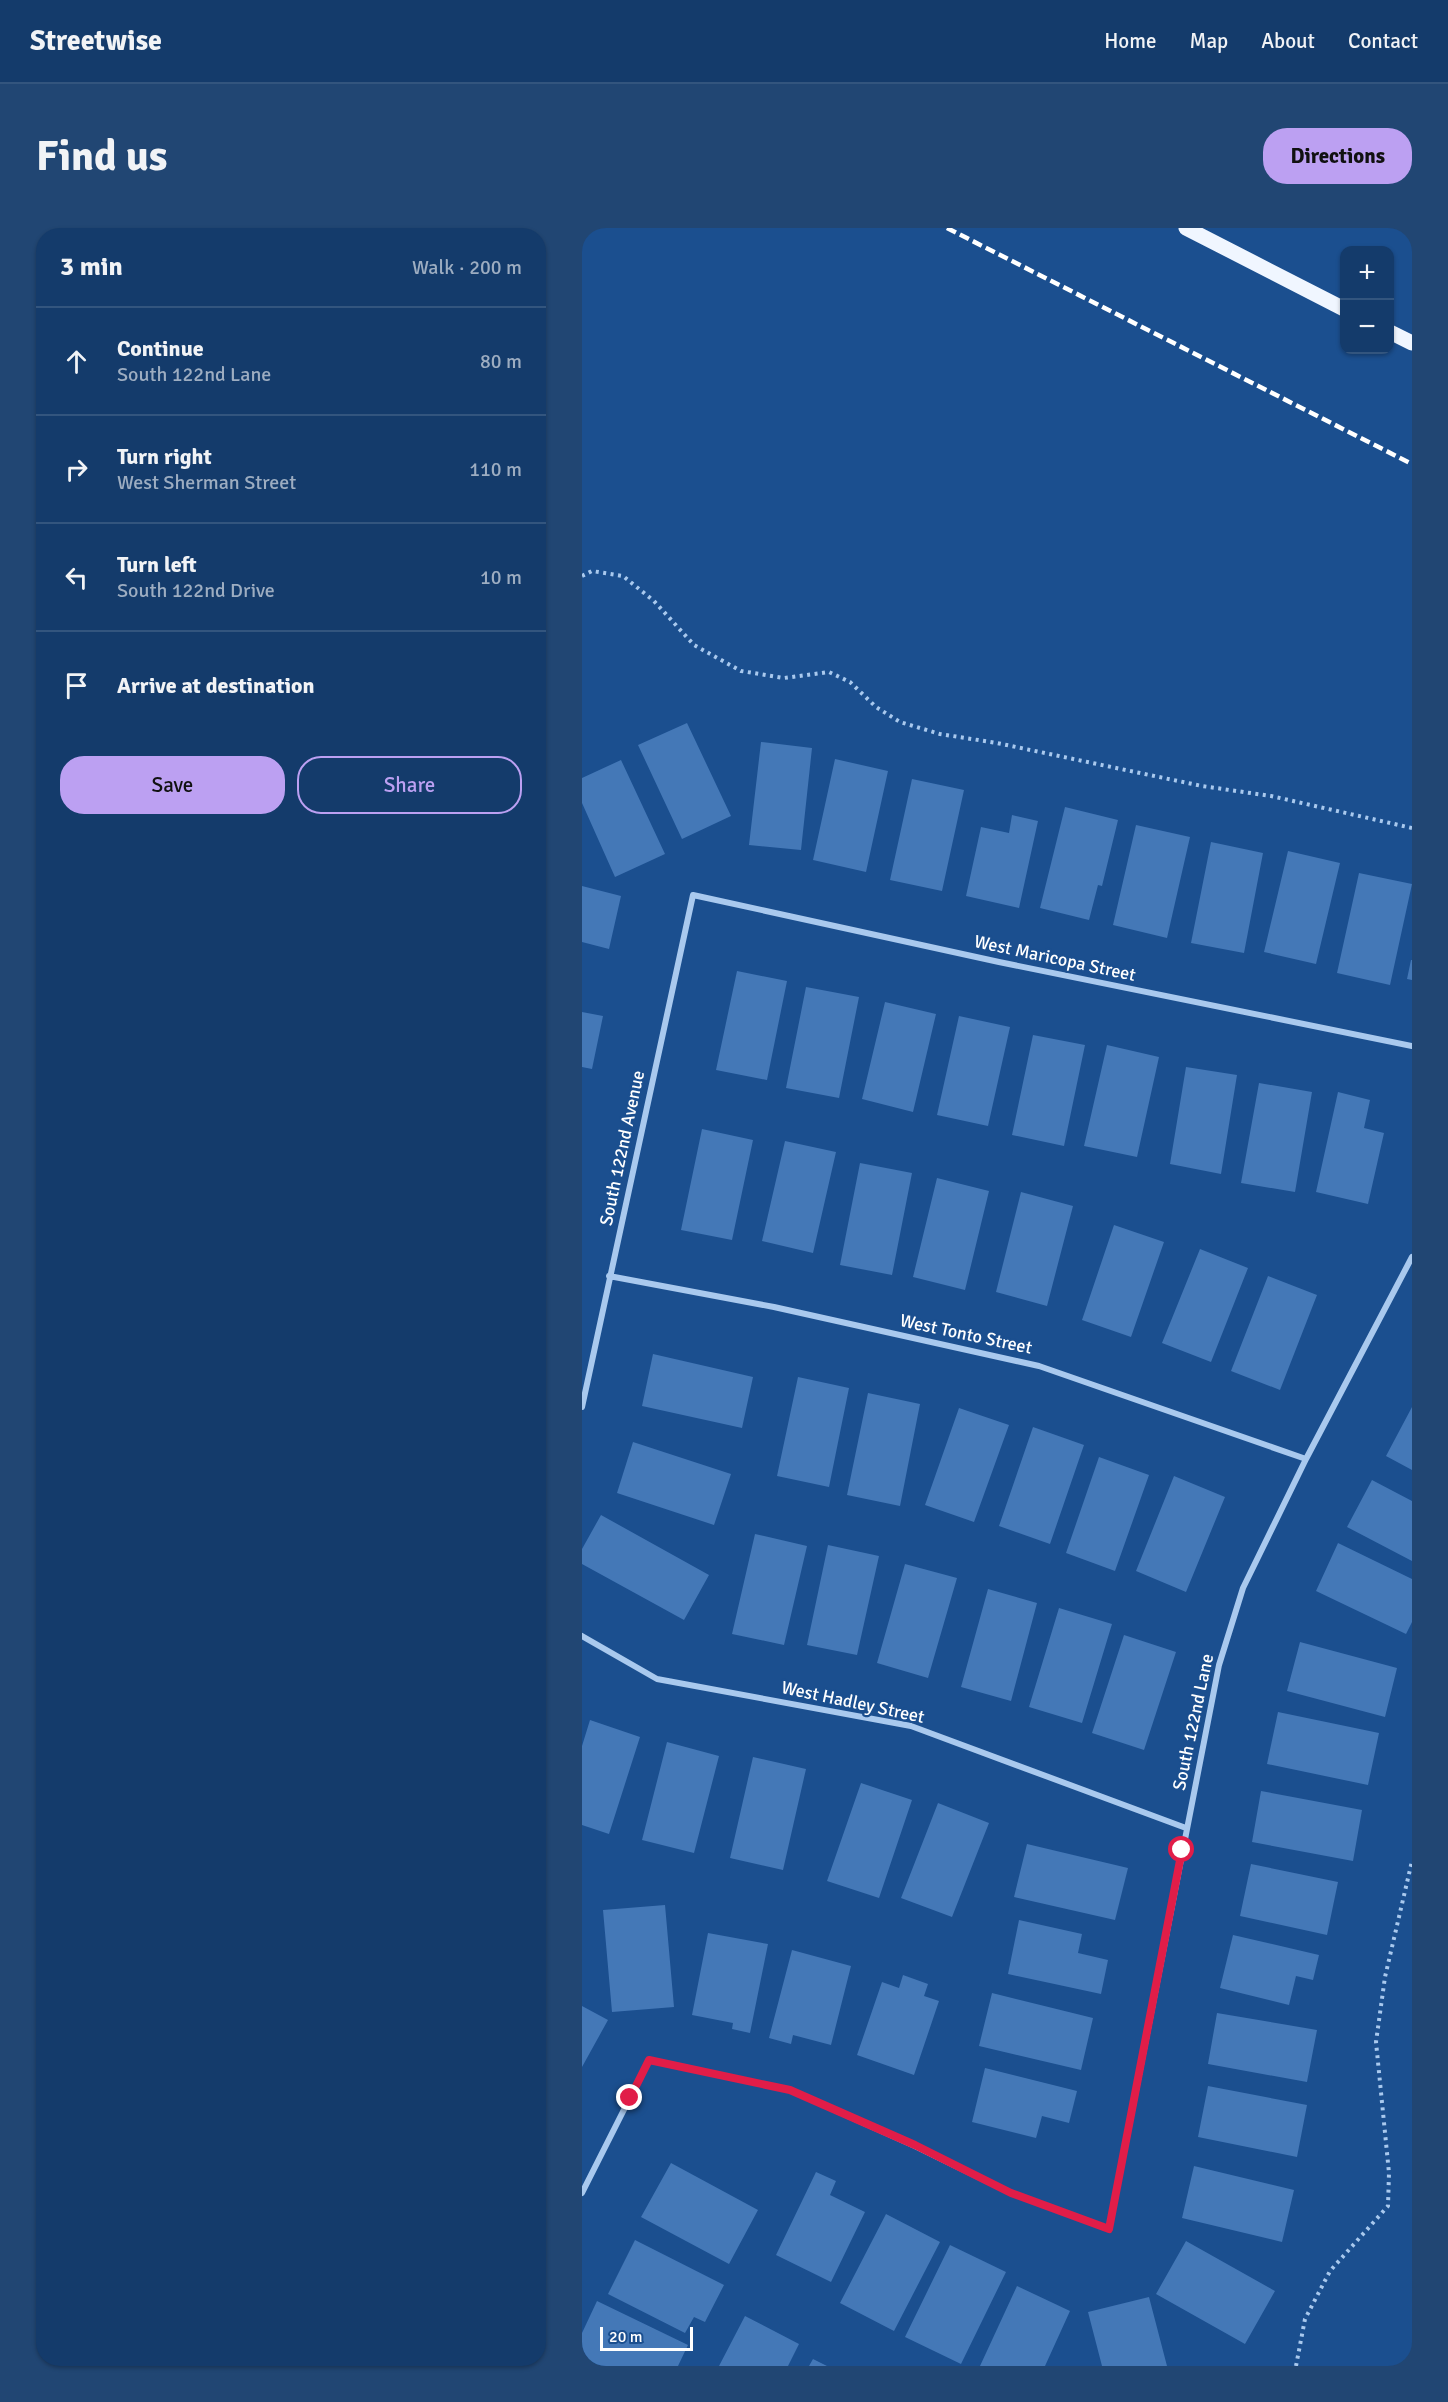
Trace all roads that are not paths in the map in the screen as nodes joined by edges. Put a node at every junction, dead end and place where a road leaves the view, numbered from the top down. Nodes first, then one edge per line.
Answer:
1 (1186, 228) edge
2 (1340, 307) edge
3 (1394, 334) edge
4 (1412, 343) edge
5 (693, 895) joint
6 (1412, 1047) edge
7 (1412, 1257) edge
8 (609, 1276) junction
9 (582, 1407) edge
10 (1306, 1459) junction
11 (582, 1636) edge
12 (1186, 1828) junction
13 (582, 2193) edge

1 - 2 main road
3 - 4 main road
5 - 6 street, West Maricopa Street
5 - 8 street, South 122nd Avenue
7 - 10 street, South 122nd Lane
8 - 9 street, South 122nd Avenue
8 - 10 street, West Tonto Street
10 - 12 street, South 122nd Lane
11 - 12 street, West Hadley Street
12 - 13 street, South 122nd Lane

